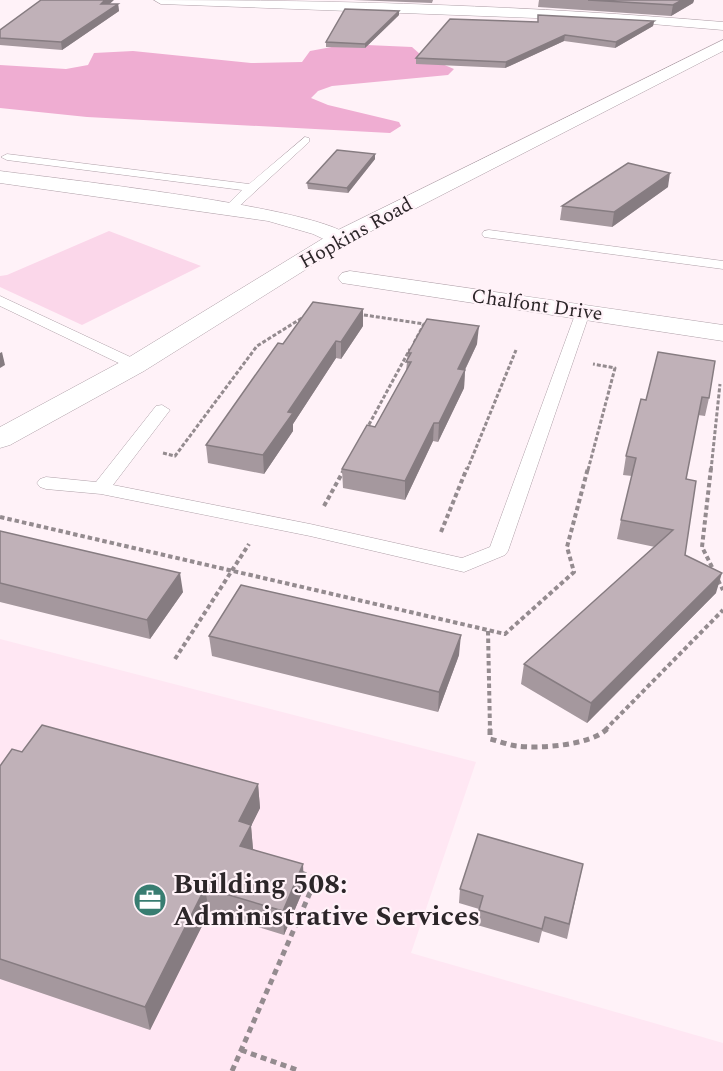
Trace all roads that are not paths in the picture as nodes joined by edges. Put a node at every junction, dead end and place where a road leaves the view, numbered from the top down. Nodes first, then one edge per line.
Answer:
1 (161, 0) edge
2 (723, 26) edge
3 (723, 45) edge
4 (305, 140) dead end
5 (39, 162) junction
6 (7, 171) edge
7 (253, 188) junction
8 (230, 208) junction
9 (489, 234) dead end
10 (340, 238) junction
11 (723, 265) edge
12 (350, 278) dead end
13 (0, 300) edge
14 (583, 312) junction
15 (723, 333) edge
16 (135, 365) junction
17 (162, 410) dead end
18 (0, 439) edge
19 (46, 483) dead end
20 (101, 488) junction

1 - 2 street
3 - 10 street, Hopkins Road
4 - 7 lane
5 - 6 lane
5 - 6 lane
5 - 7 lane
6 - 8 street
7 - 8 lane
8 - 10 street
9 - 11 lane
10 - 16 street, Hopkins Road
12 - 14 street, Chalfont Drive
13 - 16 lane
14 - 15 street, Chalfont Drive
14 - 20 lane
16 - 18 street, Hopkins Road
17 - 20 lane
19 - 20 lane

